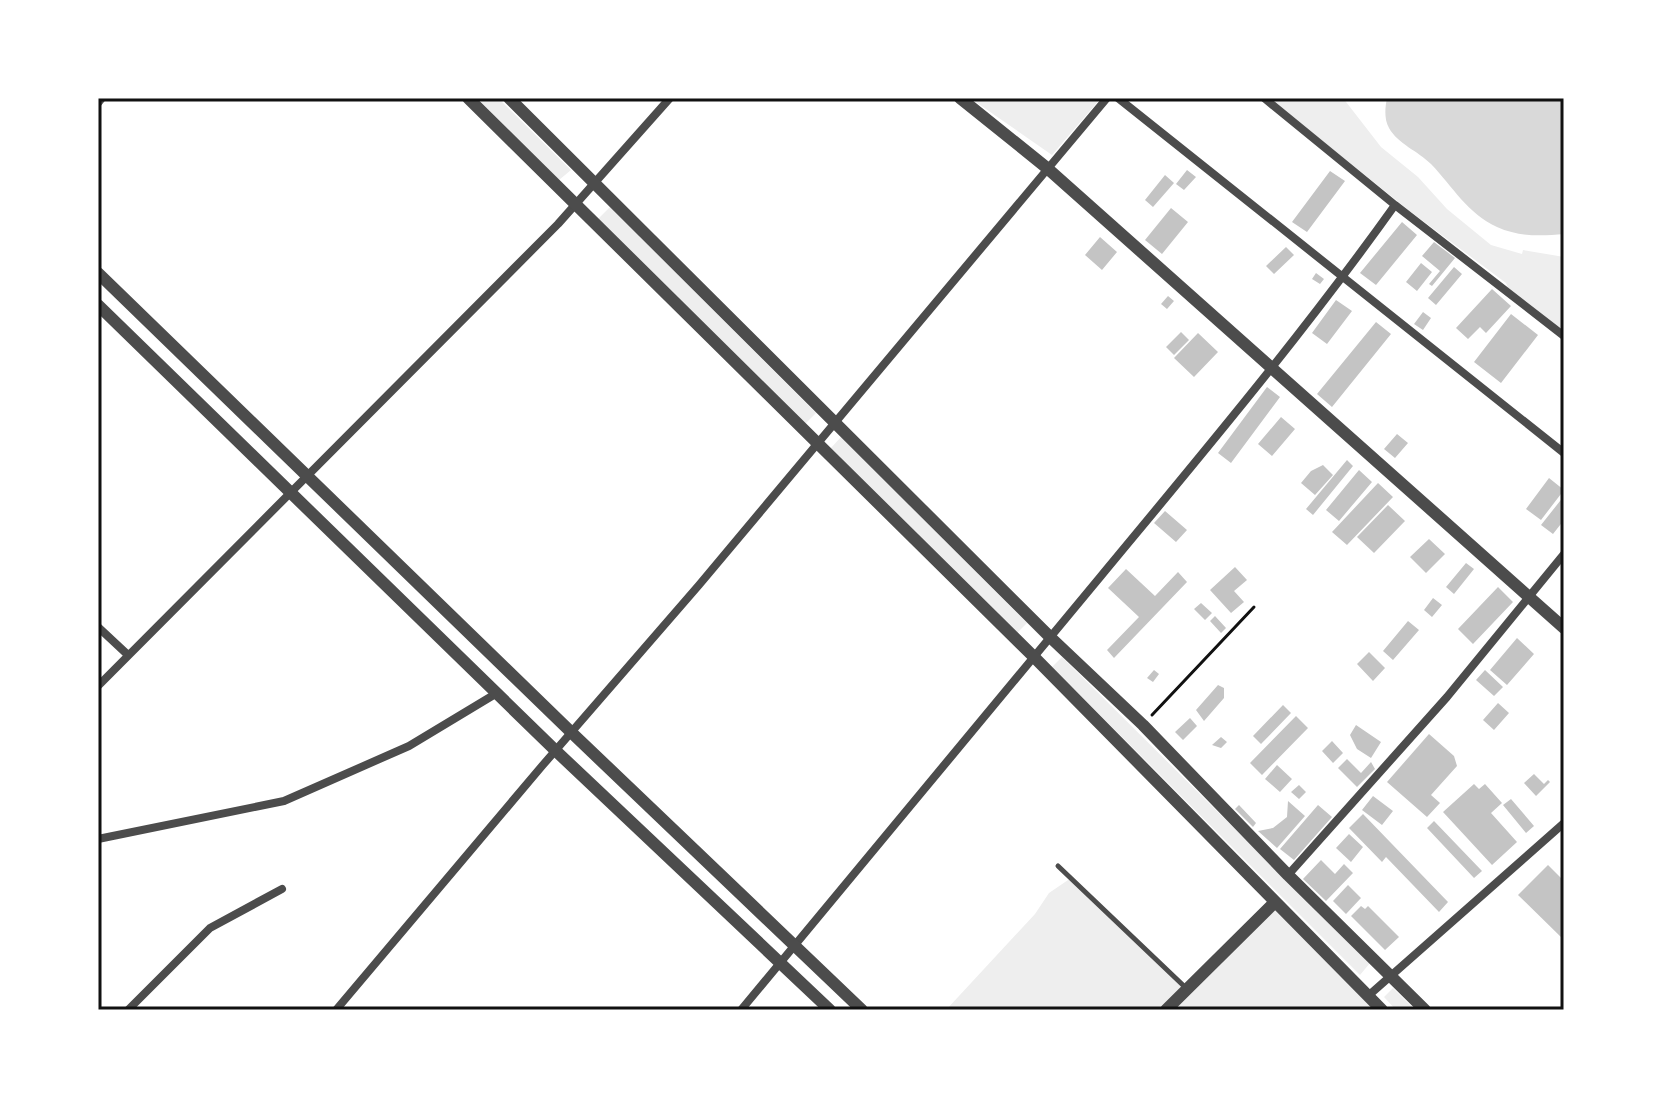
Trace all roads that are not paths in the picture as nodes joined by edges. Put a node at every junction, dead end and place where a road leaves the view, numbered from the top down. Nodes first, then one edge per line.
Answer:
1 (102, 98) edge
2 (468, 98) edge
3 (509, 98) edge
4 (670, 98) edge
5 (960, 98) edge
6 (1107, 98) edge
7 (1118, 98) edge
8 (1264, 98) edge
9 (98, 103) edge
10 (1047, 168) junction
11 (596, 182) junction
12 (575, 204) junction
13 (1395, 205) junction
14 (98, 273) edge
15 (1344, 277) junction
16 (98, 305) edge
17 (1564, 336) edge
18 (1272, 368) junction
19 (835, 422) junction
20 (817, 444) junction
21 (1564, 453) edge
22 (306, 475) junction
23 (290, 493) junction
24 (1564, 554) edge
25 (1530, 598) junction
26 (98, 627) edge
27 (1564, 628) edge
28 (1050, 637) junction
29 (128, 655) junction
30 (1035, 658) junction
31 (98, 686) edge
32 (497, 693) junction
33 (572, 733) junction
34 (556, 751) junction
35 (1564, 823) edge
36 (98, 839) edge
37 (1058, 866) dead end
38 (1288, 875) junction
39 (282, 889) dead end
40 (1275, 902) junction
41 (796, 945) junction
42 (781, 962) junction
43 (1390, 975) junction
44 (1187, 989) junction
45 (1368, 996) junction
46 (128, 1010) edge
47 (336, 1010) edge
48 (741, 1010) edge
49 (830, 1010) edge
50 (862, 1010) edge
51 (1166, 1010) edge
52 (1382, 1010) edge
53 (1425, 1010) edge

1 - 9 street
2 - 12 street
3 - 11 street
4 - 11 street
5 - 10 street
6 - 10 street
7 - 15 street
8 - 13 street
10 - 18 street
10 - 19 street
11 - 12 street
11 - 19 street
12 - 20 street
12 - 22 street
13 - 15 street
13 - 17 street
14 - 22 street
15 - 18 street
15 - 21 street
16 - 23 street
18 - 25 street
18 - 28 street
19 - 20 street
19 - 28 street
20 - 30 street
20 - 33 street
22 - 23 street
22 - 33 street
23 - 29 street
23 - 32 street
24 - 25 street
25 - 27 street
25 - 38 street
26 - 29 street
28 - 30 street
28 - 38 street
29 - 31 street
30 - 40 street
30 - 41 street
32 - 34 street
32 - 36 street
33 - 34 street
33 - 41 street
34 - 42 street
34 - 47 street
35 - 43 street
37 - 44 lane
38 - 43 street
39 - 46 street
40 - 44 street
40 - 45 street
41 - 42 street
41 - 50 street
42 - 48 street
42 - 49 street
43 - 45 street
43 - 53 street
44 - 51 street
45 - 52 street

